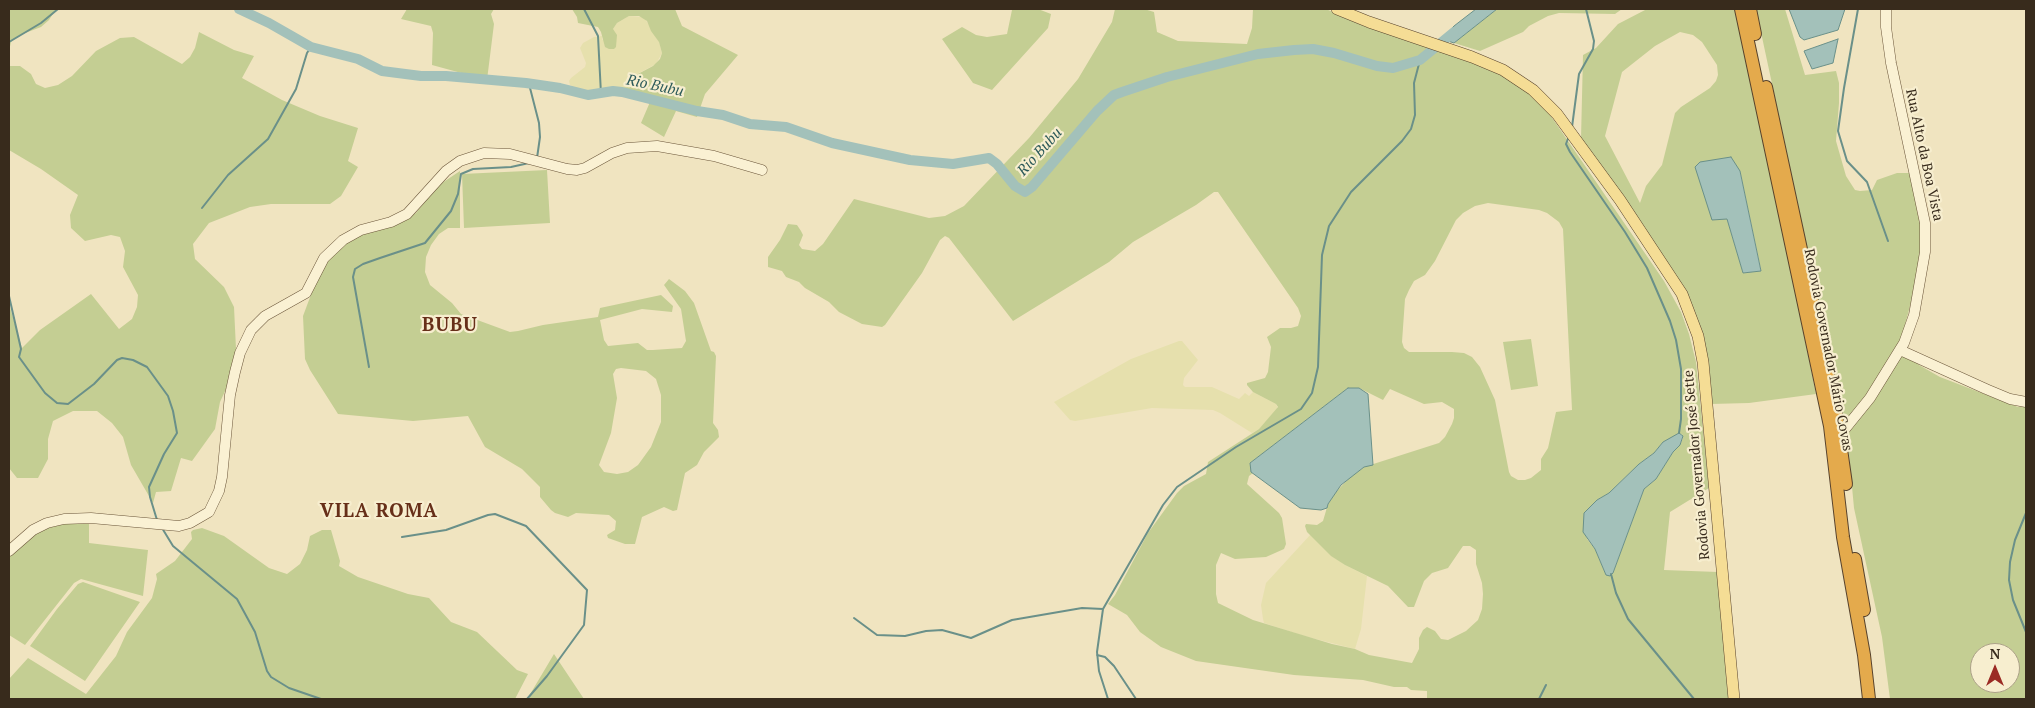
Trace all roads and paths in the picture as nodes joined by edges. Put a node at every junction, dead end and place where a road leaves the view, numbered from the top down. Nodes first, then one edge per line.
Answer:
1 (1337, 9) edge
2 (1741, 9) edge
3 (1750, 9) edge
4 (1886, 9) edge
5 (762, 170) dead end
6 (1900, 350) junction
7 (2026, 402) edge
8 (1840, 436) junction
9 (9, 551) edge
10 (1734, 699) edge
11 (1869, 699) edge
12 (1878, 699) edge

1 - 10 main road, Rodovia Governador José Sette
2 - 11 highway, Rodovia Governador Mário Covas
3 - 8 highway, Rodovia Governador Mário Covas
4 - 6 street, Rua Alto da Boa Vista
5 - 9 street
6 - 7 street
6 - 8 street, Rua Alto da Boa Vista
8 - 12 highway, Rodovia Governador Mário Covas

